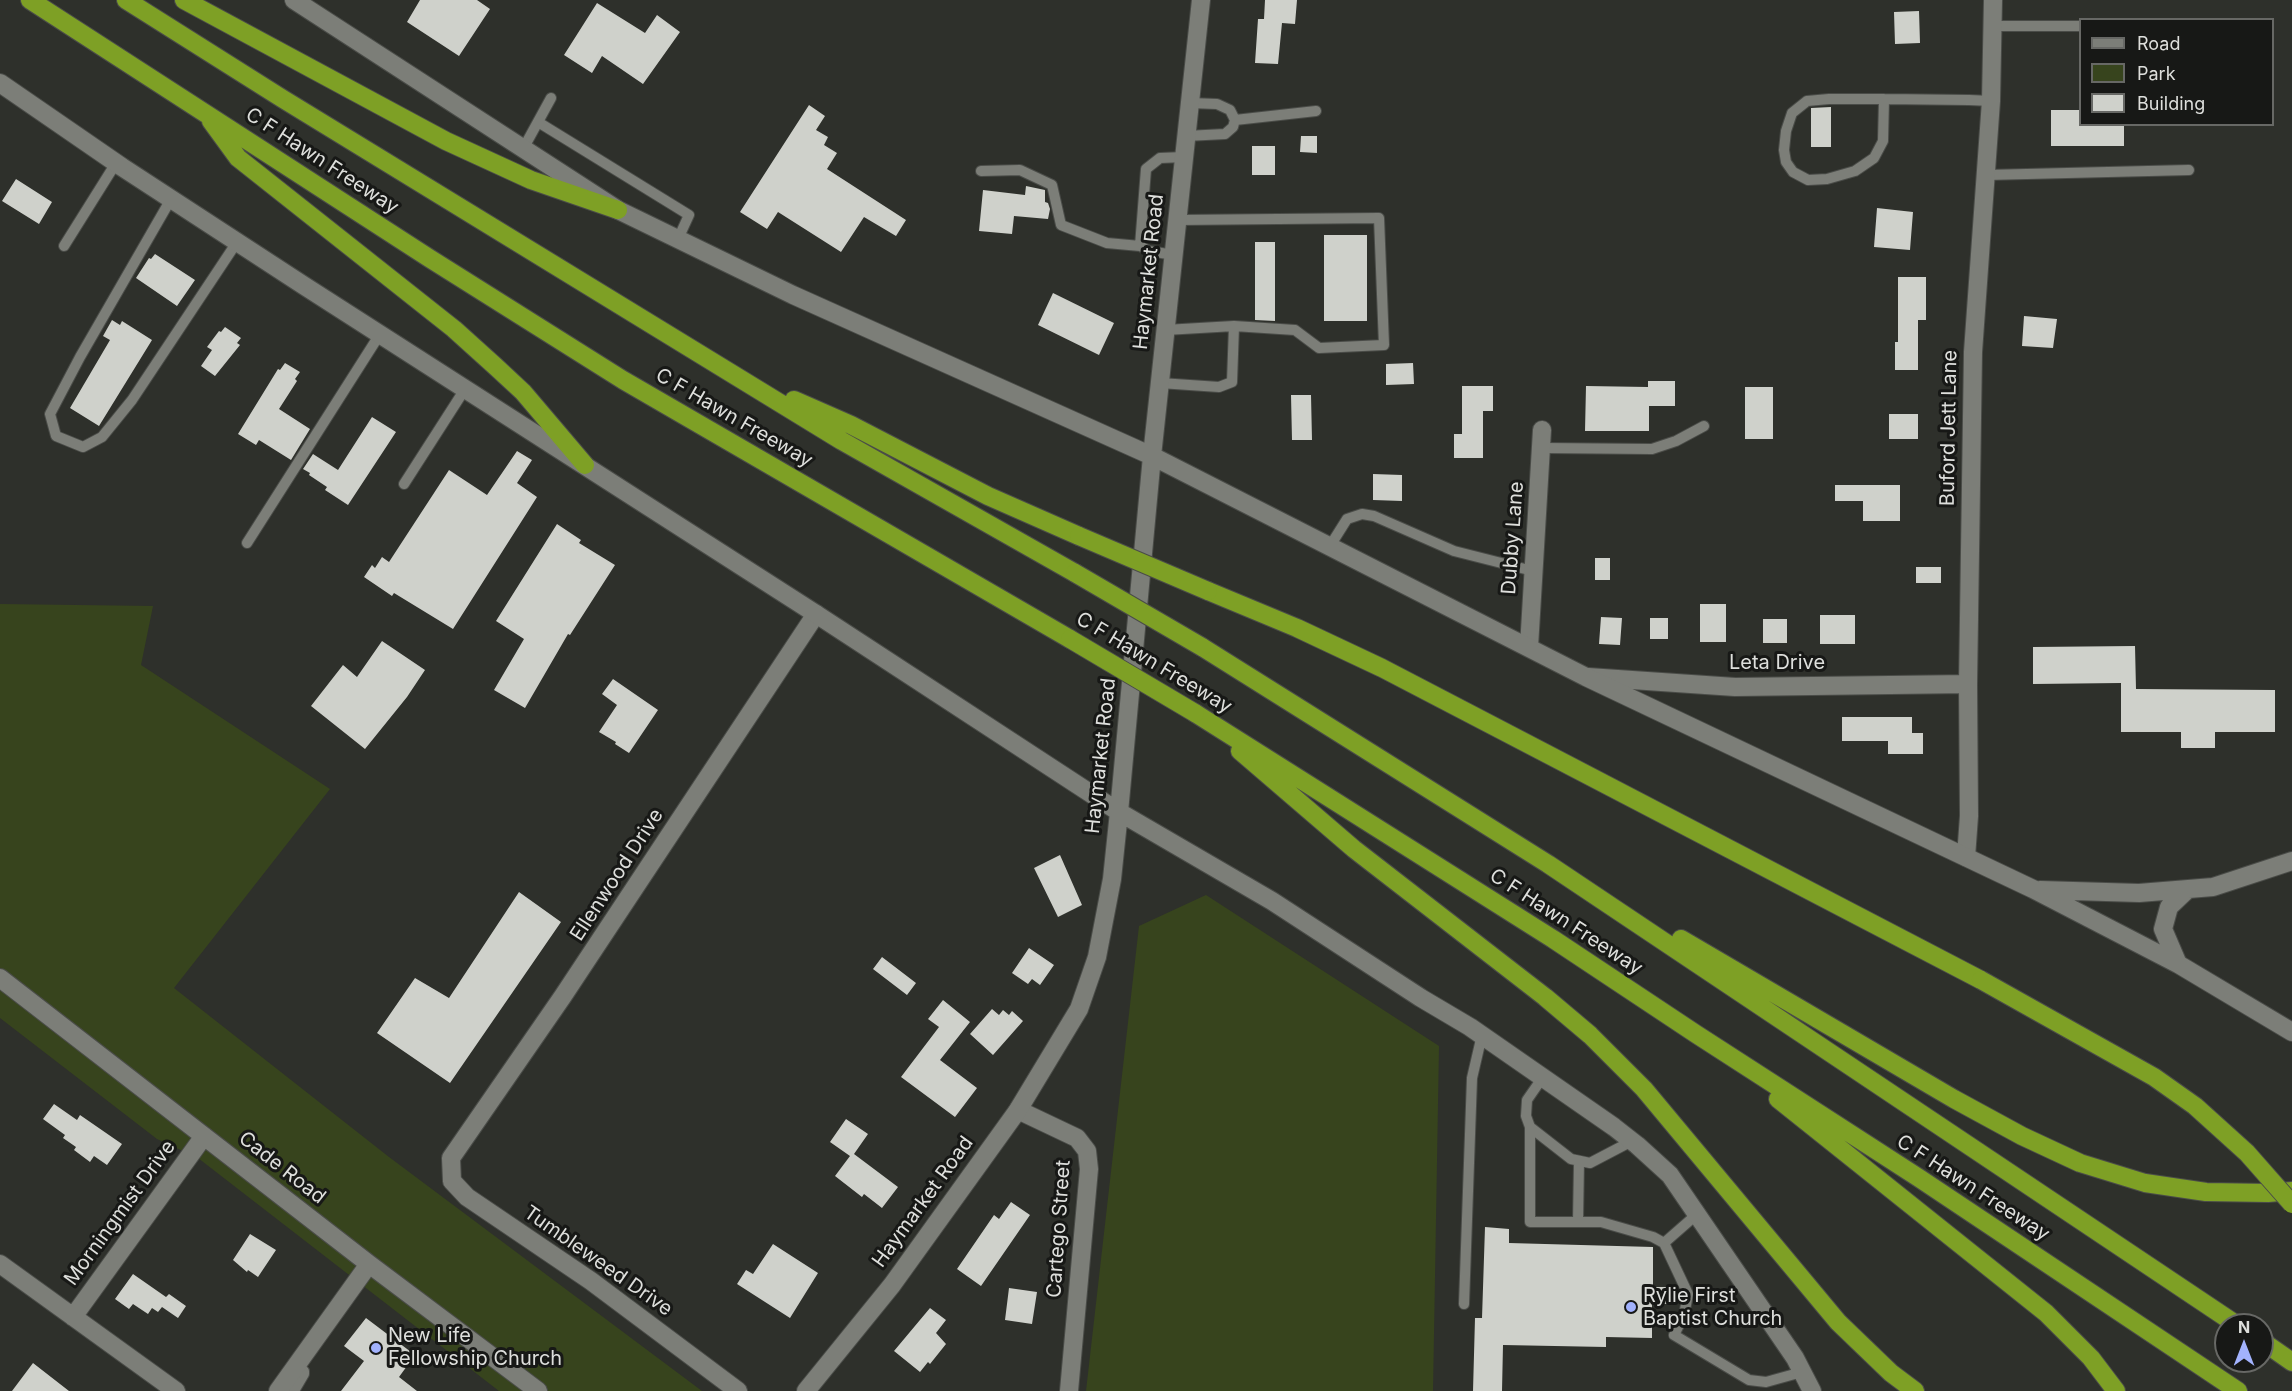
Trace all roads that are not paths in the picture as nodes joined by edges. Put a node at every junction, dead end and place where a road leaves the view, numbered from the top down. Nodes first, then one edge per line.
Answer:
1 (30, 0) edge
2 (126, 0) edge
3 (184, 0) edge
4 (1201, 0) edge
5 (1993, 0) edge
6 (297, 1) edge
7 (1994, 26) junction
8 (2079, 26) edge
9 (0, 83) edge
10 (551, 98) dead end
11 (1884, 99) junction
12 (1991, 101) junction
13 (1190, 103) junction
14 (202, 110) junction
15 (1316, 111) dead end
16 (1235, 120) junction
17 (538, 122) junction
18 (1186, 136) junction
19 (523, 149) junction
20 (1184, 156) junction
21 (116, 163) junction
22 (2189, 170) dead end
23 (981, 171) dead end
24 (1986, 175) junction
25 (171, 199) junction
26 (618, 210) junction
27 (1177, 220) junction
28 (678, 239) junction
29 (237, 242) junction
30 (64, 246) dead end
31 (1140, 246) junction
32 (1174, 255) junction
33 (1234, 326) junction
34 (1166, 330) junction
35 (380, 334) junction
36 (741, 378) junction
37 (1160, 383) junction
38 (465, 389) junction
39 (1704, 426) dead end
40 (1542, 439) joint
41 (1152, 456) junction
42 (585, 465) junction
43 (404, 484) dead end
44 (247, 543) dead end
45 (1330, 546) junction
46 (1533, 571) junction
47 (816, 614) junction
48 (1529, 647) junction
49 (1586, 677) junction
50 (1968, 684) junction
51 (1196, 713) junction
52 (1119, 812) junction
53 (1966, 857) junction
54 (2292, 861) edge
55 (1548, 864) junction
56 (2033, 889) junction
57 (2188, 889) junction
58 (2178, 964) junction
59 (0, 978) edge
60 (2292, 1032) edge
61 (1696, 1034) junction
62 (1482, 1035) junction
63 (1543, 1077) junction
64 (1018, 1110) junction
65 (1530, 1127) junction
66 (204, 1136) junction
67 (1632, 1141) junction
68 (451, 1158) joint
69 (1579, 1161) junction
70 (2292, 1191) edge
71 (2292, 1204) edge
72 (1696, 1215) junction
73 (1578, 1222) junction
74 (1664, 1243) junction
75 (0, 1264) edge
76 (369, 1264) junction
77 (1464, 1304) dead end
78 (2219, 1313) edge
79 (73, 1317) junction
80 (2274, 1349) edge
81 (2292, 1362) edge
82 (297, 1365) junction
83 (1802, 1372) junction
84 (164, 1388) edge
85 (536, 1390) edge
86 (278, 1391) edge
87 (294, 1391) edge
88 (738, 1391) edge
89 (806, 1391) edge
90 (1069, 1391) edge
91 (1812, 1391) edge
92 (1915, 1391) edge
93 (2116, 1391) edge
94 (2238, 1391) edge

1 - 14 highway, C F Hawn Freeway
2 - 36 highway, C F Hawn Freeway
3 - 26 highway
4 - 13 street, Haymarket Road
5 - 7 street, Buford Jett Lane
6 - 19 street
7 - 8 lane
7 - 12 street, Buford Jett Lane
9 - 21 street
10 - 17 lane
11 - 11 lane
11 - 12 lane
12 - 24 street, Buford Jett Lane
13 - 16 lane
13 - 18 street, Haymarket Road
14 - 42 highway
14 - 51 highway, C F Hawn Freeway, bridge
15 - 16 lane
16 - 18 lane
17 - 19 lane
17 - 28 lane
18 - 20 street, Haymarket Road
19 - 26 street
20 - 27 street, Haymarket Road
20 - 31 lane
21 - 25 street
21 - 30 lane
22 - 24 lane
23 - 31 lane
24 - 50 street, Buford Jett Lane
25 - 29 street
25 - 29 lane
26 - 28 street
27 - 32 street, Haymarket Road
27 - 33 lane
28 - 41 street
29 - 35 street
31 - 32 lane
32 - 34 street, Haymarket Road
33 - 34 lane
33 - 37 lane
34 - 37 street, Haymarket Road
35 - 38 street
35 - 44 lane
36 - 55 highway, C F Hawn Freeway, bridge
36 - 71 highway, bridge
37 - 41 street, Haymarket Road
38 - 42 street
38 - 43 lane
39 - 40 lane
40 - 46 street, Dubby Lane
41 - 45 street
41 - 52 street, Haymarket Road
42 - 47 street
45 - 46 lane
45 - 48 street
46 - 48 street, Dubby Lane
47 - 52 street
47 - 68 street, Ellenwood Drive
48 - 49 street
49 - 50 street, Leta Drive
49 - 53 street
50 - 53 street, Buford Jett Lane
51 - 61 highway, C F Hawn Freeway
51 - 92 highway
52 - 62 street
52 - 64 street, Haymarket Road
53 - 56 street
54 - 57 street
55 - 70 highway
55 - 78 highway, C F Hawn Freeway
56 - 57 street
56 - 58 street
57 - 58 street
58 - 60 street
59 - 66 street, Cade Road
61 - 93 highway
61 - 94 highway, C F Hawn Freeway
62 - 63 street
62 - 77 lane
63 - 65 lane
63 - 67 street
64 - 89 street, Haymarket Road
64 - 90 street, Cartego Street
65 - 69 lane
65 - 73 lane
66 - 76 street, Cade Road
66 - 79 street, Morningmist Drive
67 - 69 lane
67 - 72 street
68 - 88 street, Tumbleweed Drive
69 - 73 lane
72 - 74 lane
72 - 83 street
73 - 74 lane
74 - 83 lane
75 - 79 street
76 - 82 street
76 - 85 street, Cade Road
79 - 84 street
80 - 81 highway
82 - 86 street
82 - 87 lane
83 - 91 street

